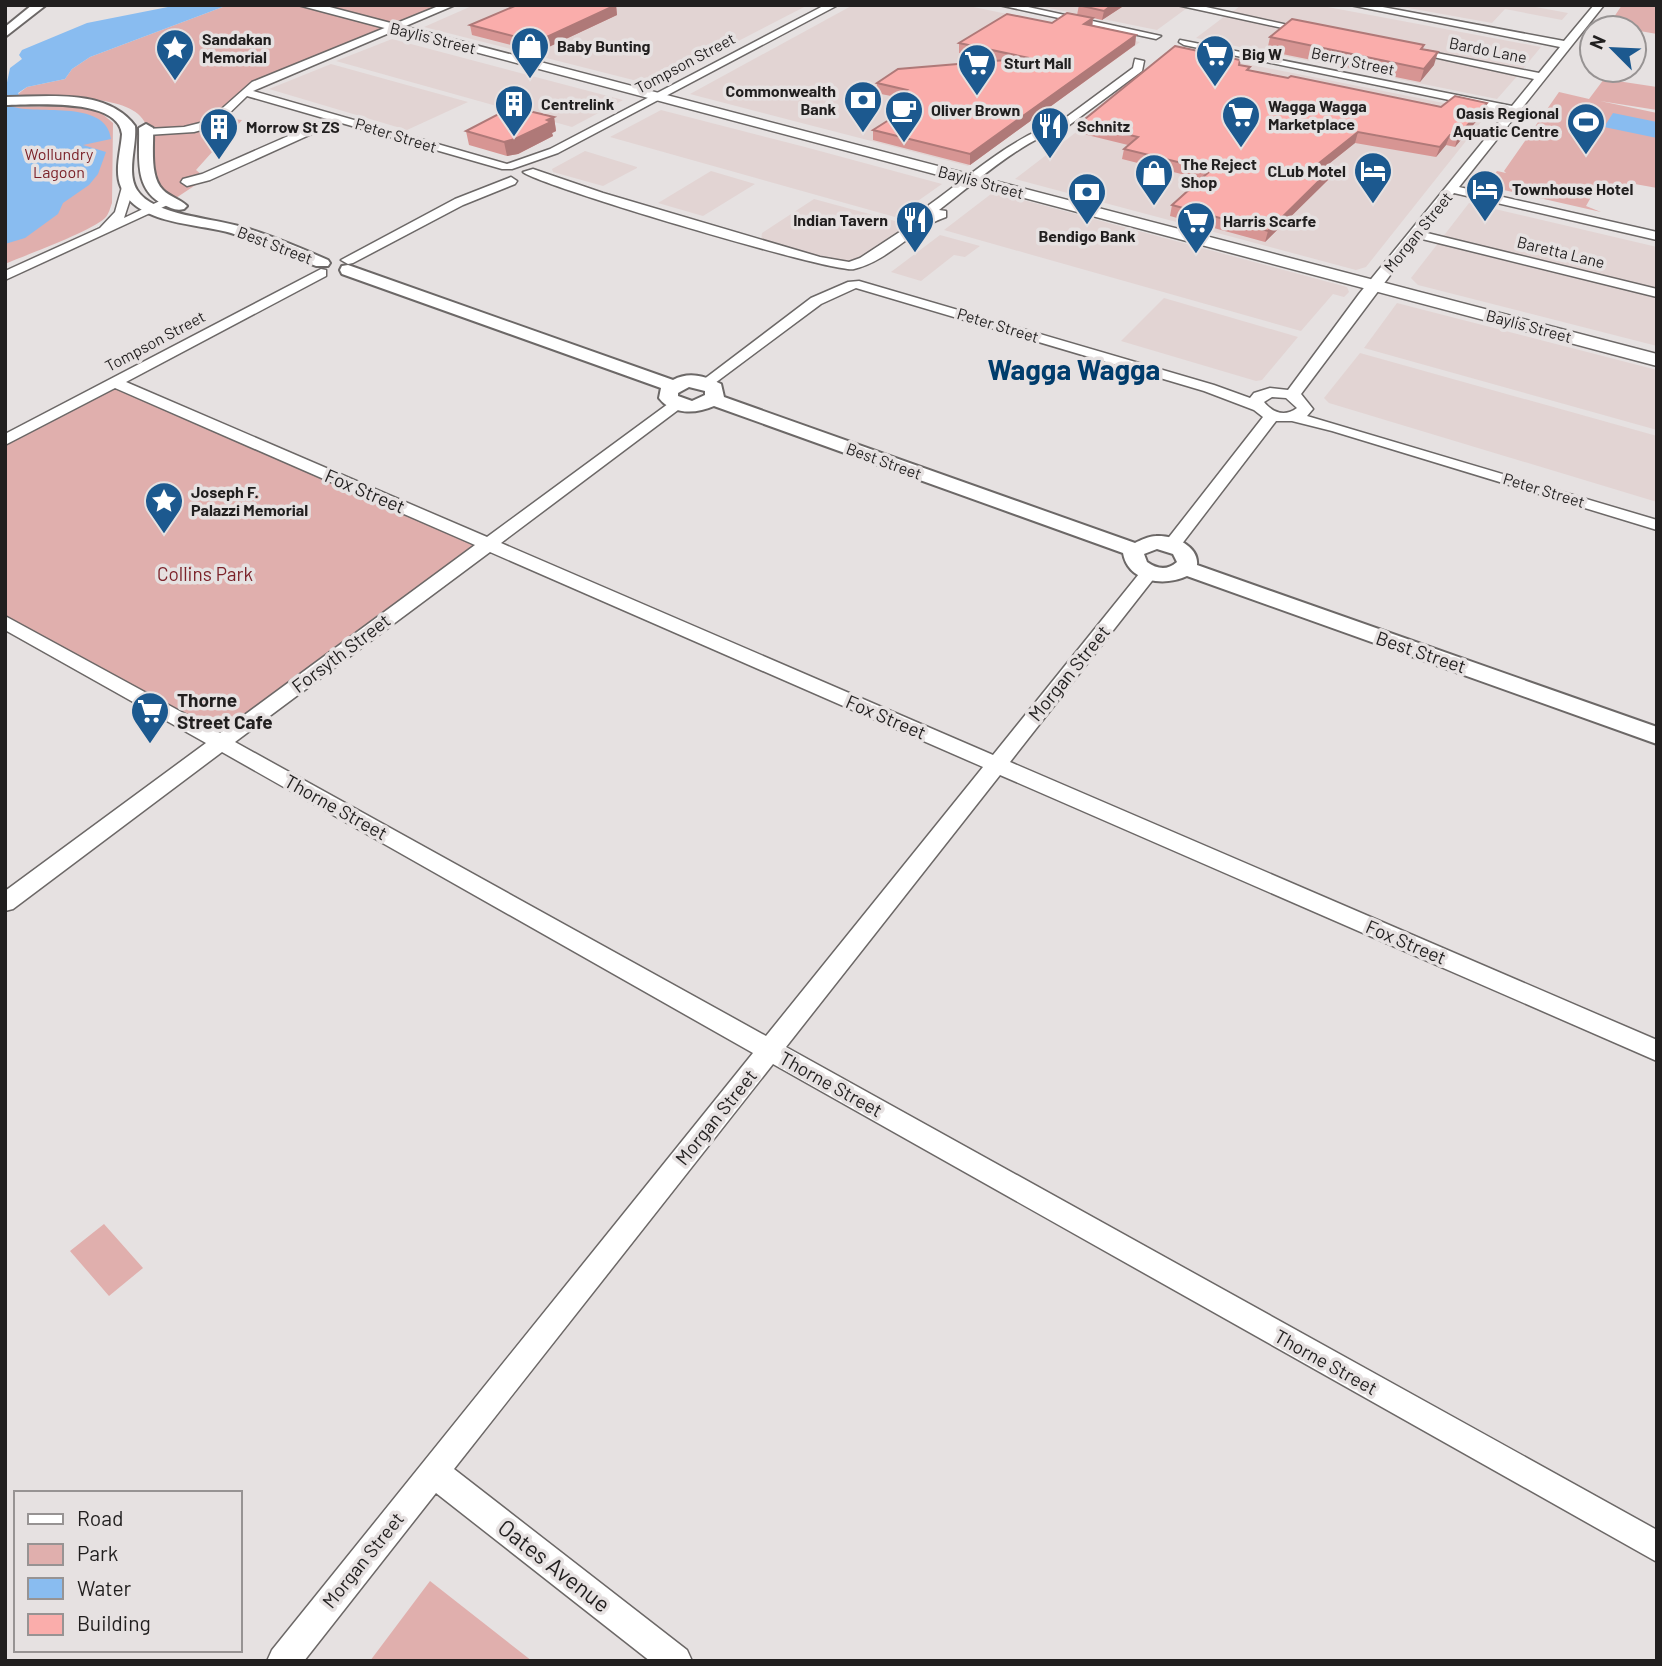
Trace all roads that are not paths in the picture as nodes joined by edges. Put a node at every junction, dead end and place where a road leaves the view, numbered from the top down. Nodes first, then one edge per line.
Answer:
1 (40, 5) edge
2 (305, 5) edge
3 (450, 5) edge
4 (833, 5) edge
5 (1004, 5) edge
6 (1182, 5) edge
7 (1355, 5) edge
8 (1599, 5) edge
9 (1211, 8) edge
10 (394, 28) junction
11 (5, 33) edge
12 (1320, 33) edge
13 (1167, 41) junction
14 (1567, 45) junction
15 (1400, 49) edge
16 (1542, 77) junction
17 (241, 95) junction
18 (658, 97) junction
19 (11, 99) edge
20 (265, 103) junction
21 (228, 110) junction
22 (1515, 110) junction
23 (334, 120) junction
24 (147, 132) junction
25 (130, 135) junction
26 (554, 151) junction
27 (501, 170) junction
28 (529, 171) junction
29 (514, 180) junction
30 (979, 181) junction
31 (187, 182) dead end
32 (128, 187) junction
33 (1453, 189) junction
34 (595, 199) junction
35 (459, 202) junction
36 (161, 205) junction
37 (102, 232) junction
38 (1416, 234) junction
39 (1657, 236) edge
40 (754, 246) junction
41 (883, 252) junction
42 (348, 265) junction
43 (849, 266) junction
44 (322, 268) junction
45 (874, 275) junction
46 (5, 276) edge
47 (834, 279) junction
48 (856, 285) junction
49 (1375, 285) junction
50 (1657, 293) edge
51 (816, 301) junction
52 (951, 305) junction
53 (1657, 360) edge
54 (114, 383) junction
55 (709, 391) junction
56 (675, 395) junction
57 (1260, 400) junction
58 (1297, 406) junction
59 (1272, 416) junction
60 (5, 440) edge
61 (1598, 500) junction
62 (1657, 511) edge
63 (1657, 525) edge
64 (488, 544) junction
65 (1172, 545) junction
66 (1135, 550) junction
67 (1185, 568) junction
68 (1149, 573) junction
69 (5, 622) edge
70 (1657, 736) edge
71 (221, 743) junction
72 (996, 765) junction
73 (5, 902) edge
74 (769, 1050) junction
75 (1657, 1051) edge
76 (433, 1472) junction
77 (1657, 1547) edge
78 (282, 1661) edge
79 (676, 1661) edge

1 - 11 street
2 - 10 main road, Baylis Street
3 - 10 street
4 - 18 street, Tompson Street
5 - 13 street, Berry Street
6 - 9 street
7 - 14 street
8 - 14 street, Morgan Street
9 - 12 street
9 - 13 street
10 - 17 street
10 - 18 main road, Baylis Street
13 - 22 street, Berry Street
13 - 30 street
14 - 16 street, Morgan Street
15 - 16 street, Bardo Lane
16 - 22 street, Morgan Street
17 - 20 street, Peter Street
17 - 21 street
17 - 23 street, Peter Street
18 - 26 street, Tompson Street
18 - 30 main road, Baylis Street
19 - 24 street
19 - 25 street
20 - 21 street, Peter Street
20 - 23 street, Peter Street
21 - 24 street
22 - 33 street, Morgan Street
23 - 27 street, Peter Street
23 - 31 street
24 - 25 street
24 - 36 street
25 - 32 street
26 - 27 street, Tompson Street
26 - 28 street, Tompson Street
27 - 28 street
27 - 29 street
27 - 35 street, Tompson Street
28 - 29 street, Tompson Street
28 - 34 street
29 - 34 street
29 - 35 street, Tompson Street
30 - 41 street
30 - 49 main road, Baylis Street
32 - 36 street, Best Street
32 - 37 street
33 - 38 street, Morgan Street
33 - 39 street
34 - 40 street
35 - 42 street, Tompson Street
36 - 37 street
36 - 44 street, Best Street
37 - 46 street
38 - 49 street, Morgan Street
38 - 50 street, Baretta Lane
40 - 43 street
40 - 47 street
41 - 43 street
41 - 45 street
42 - 44 street
42 - 56 street
43 - 45 street, Peter Street
43 - 47 street
44 - 54 street, Tompson Street
45 - 48 street
45 - 52 street, Peter Street
47 - 48 street, Peter Street
47 - 51 street
48 - 51 street
48 - 52 street, Peter Street
49 - 53 main road, Baylis Street
49 - 58 street, Morgan Street
51 - 55 street
52 - 57 street, Peter Street
54 - 60 street, Tompson Street
54 - 64 street, Fox Street
55 - 56 street
55 - 66 street, Best Street
56 - 64 street, Forsyth Street
57 - 58 street
57 - 59 street
58 - 59 street
58 - 61 street, Peter Street
59 - 65 street
61 - 62 street, Peter Street
61 - 63 street, Peter Street
64 - 71 street, Forsyth Street
64 - 72 street, Fox Street
65 - 66 street
65 - 67 street
66 - 68 street
67 - 68 street
67 - 70 street, Best Street
68 - 72 street, Morgan Street
69 - 71 street, Thorne Street
71 - 73 street, Forsyth Street
71 - 74 street, Thorne Street
72 - 74 street, Morgan Street
72 - 75 street, Fox Street
74 - 76 street, Morgan Street
74 - 77 street, Thorne Street
76 - 78 street, Morgan Street
76 - 79 street, Oates Avenue

